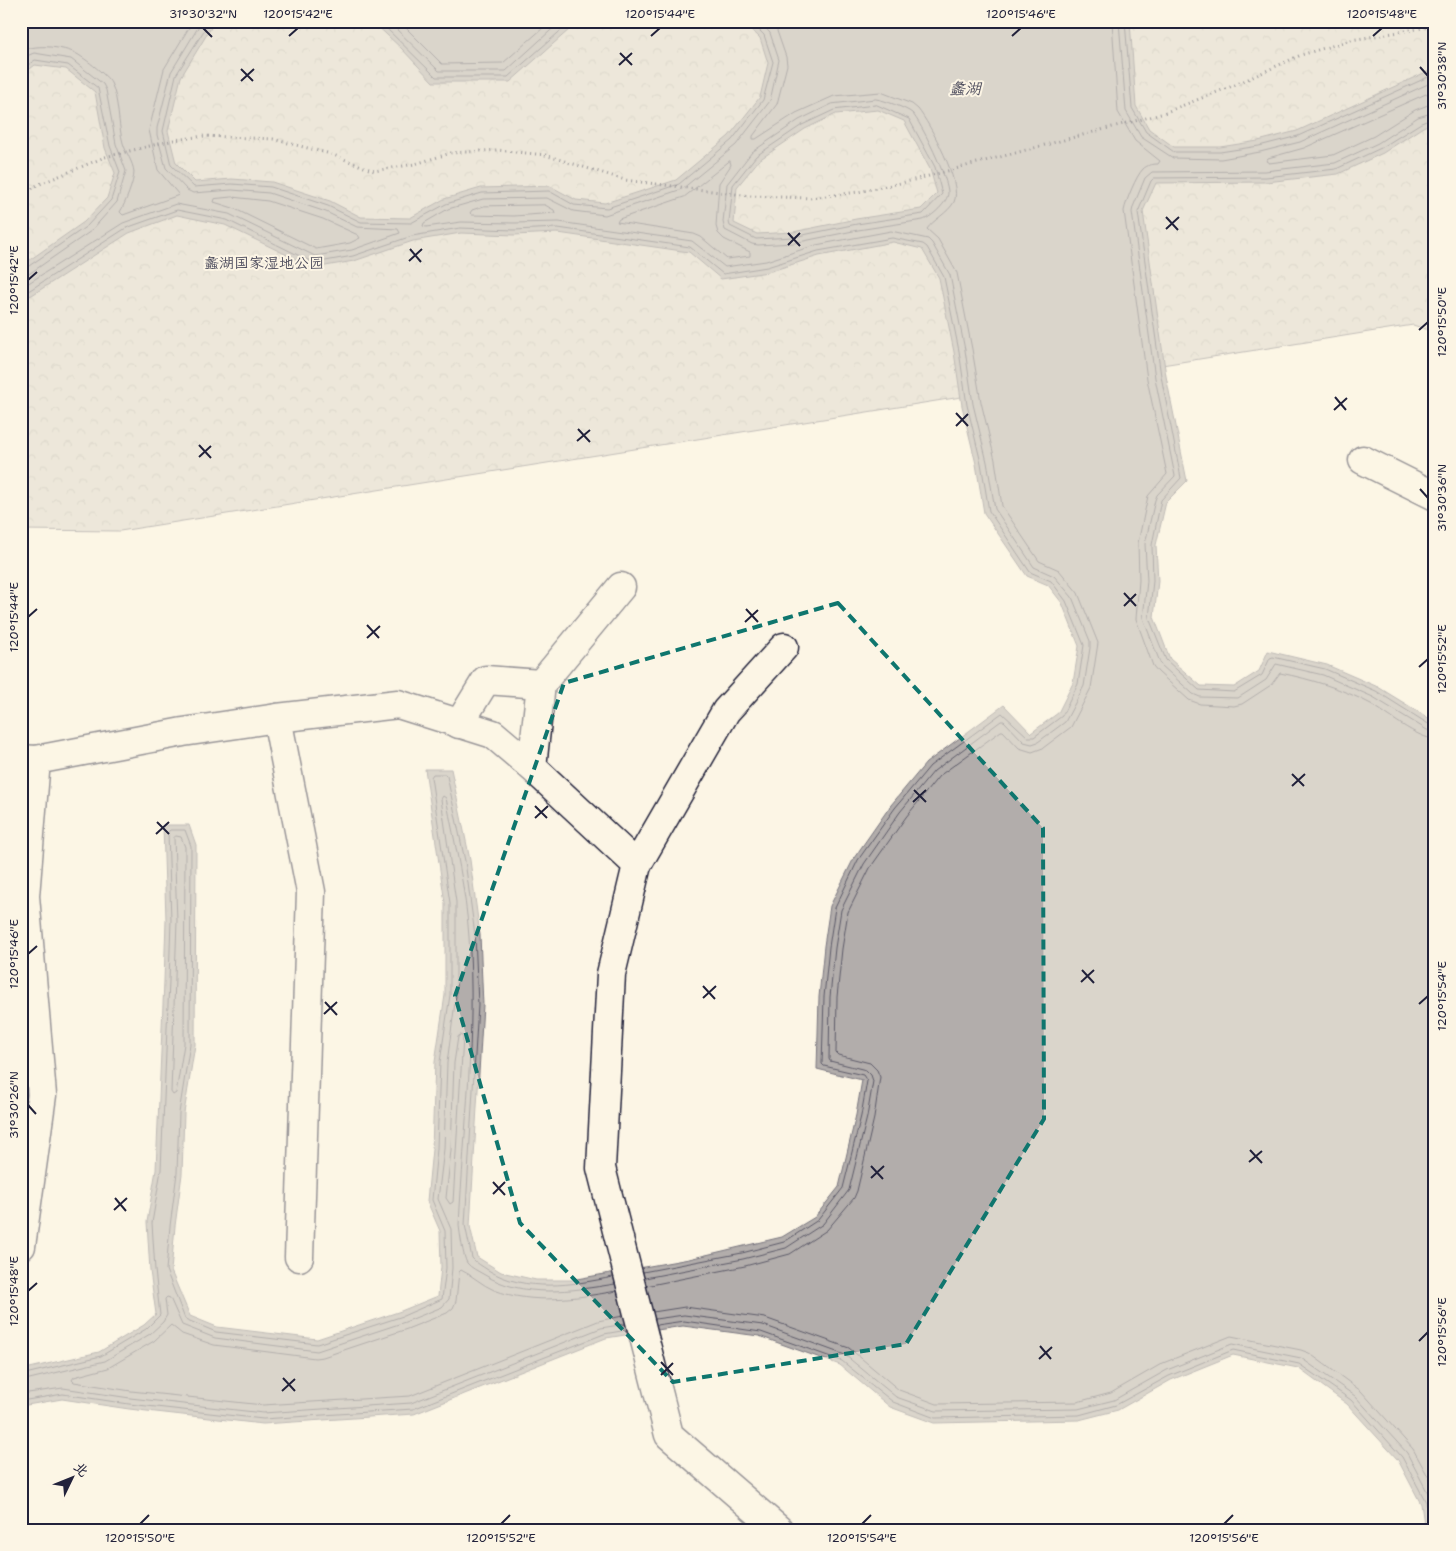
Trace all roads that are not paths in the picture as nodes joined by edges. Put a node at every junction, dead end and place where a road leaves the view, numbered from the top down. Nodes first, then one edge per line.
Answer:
1 (1363, 460) dead end
2 (1435, 496) edge
3 (621, 587) dead end
4 (784, 647) dead end
5 (542, 684) junction
6 (277, 718) junction
7 (459, 724) junction
8 (29, 760) edge
9 (532, 767) junction
10 (637, 865) junction
11 (21, 1246) edge
12 (299, 1257) dead end
13 (779, 1530) edge

1 - 2 street
3 - 5 street
4 - 10 street
5 - 7 street
5 - 9 street
6 - 7 street
6 - 8 street
6 - 12 street
7 - 9 street
8 - 11 street
9 - 10 street
10 - 13 street

